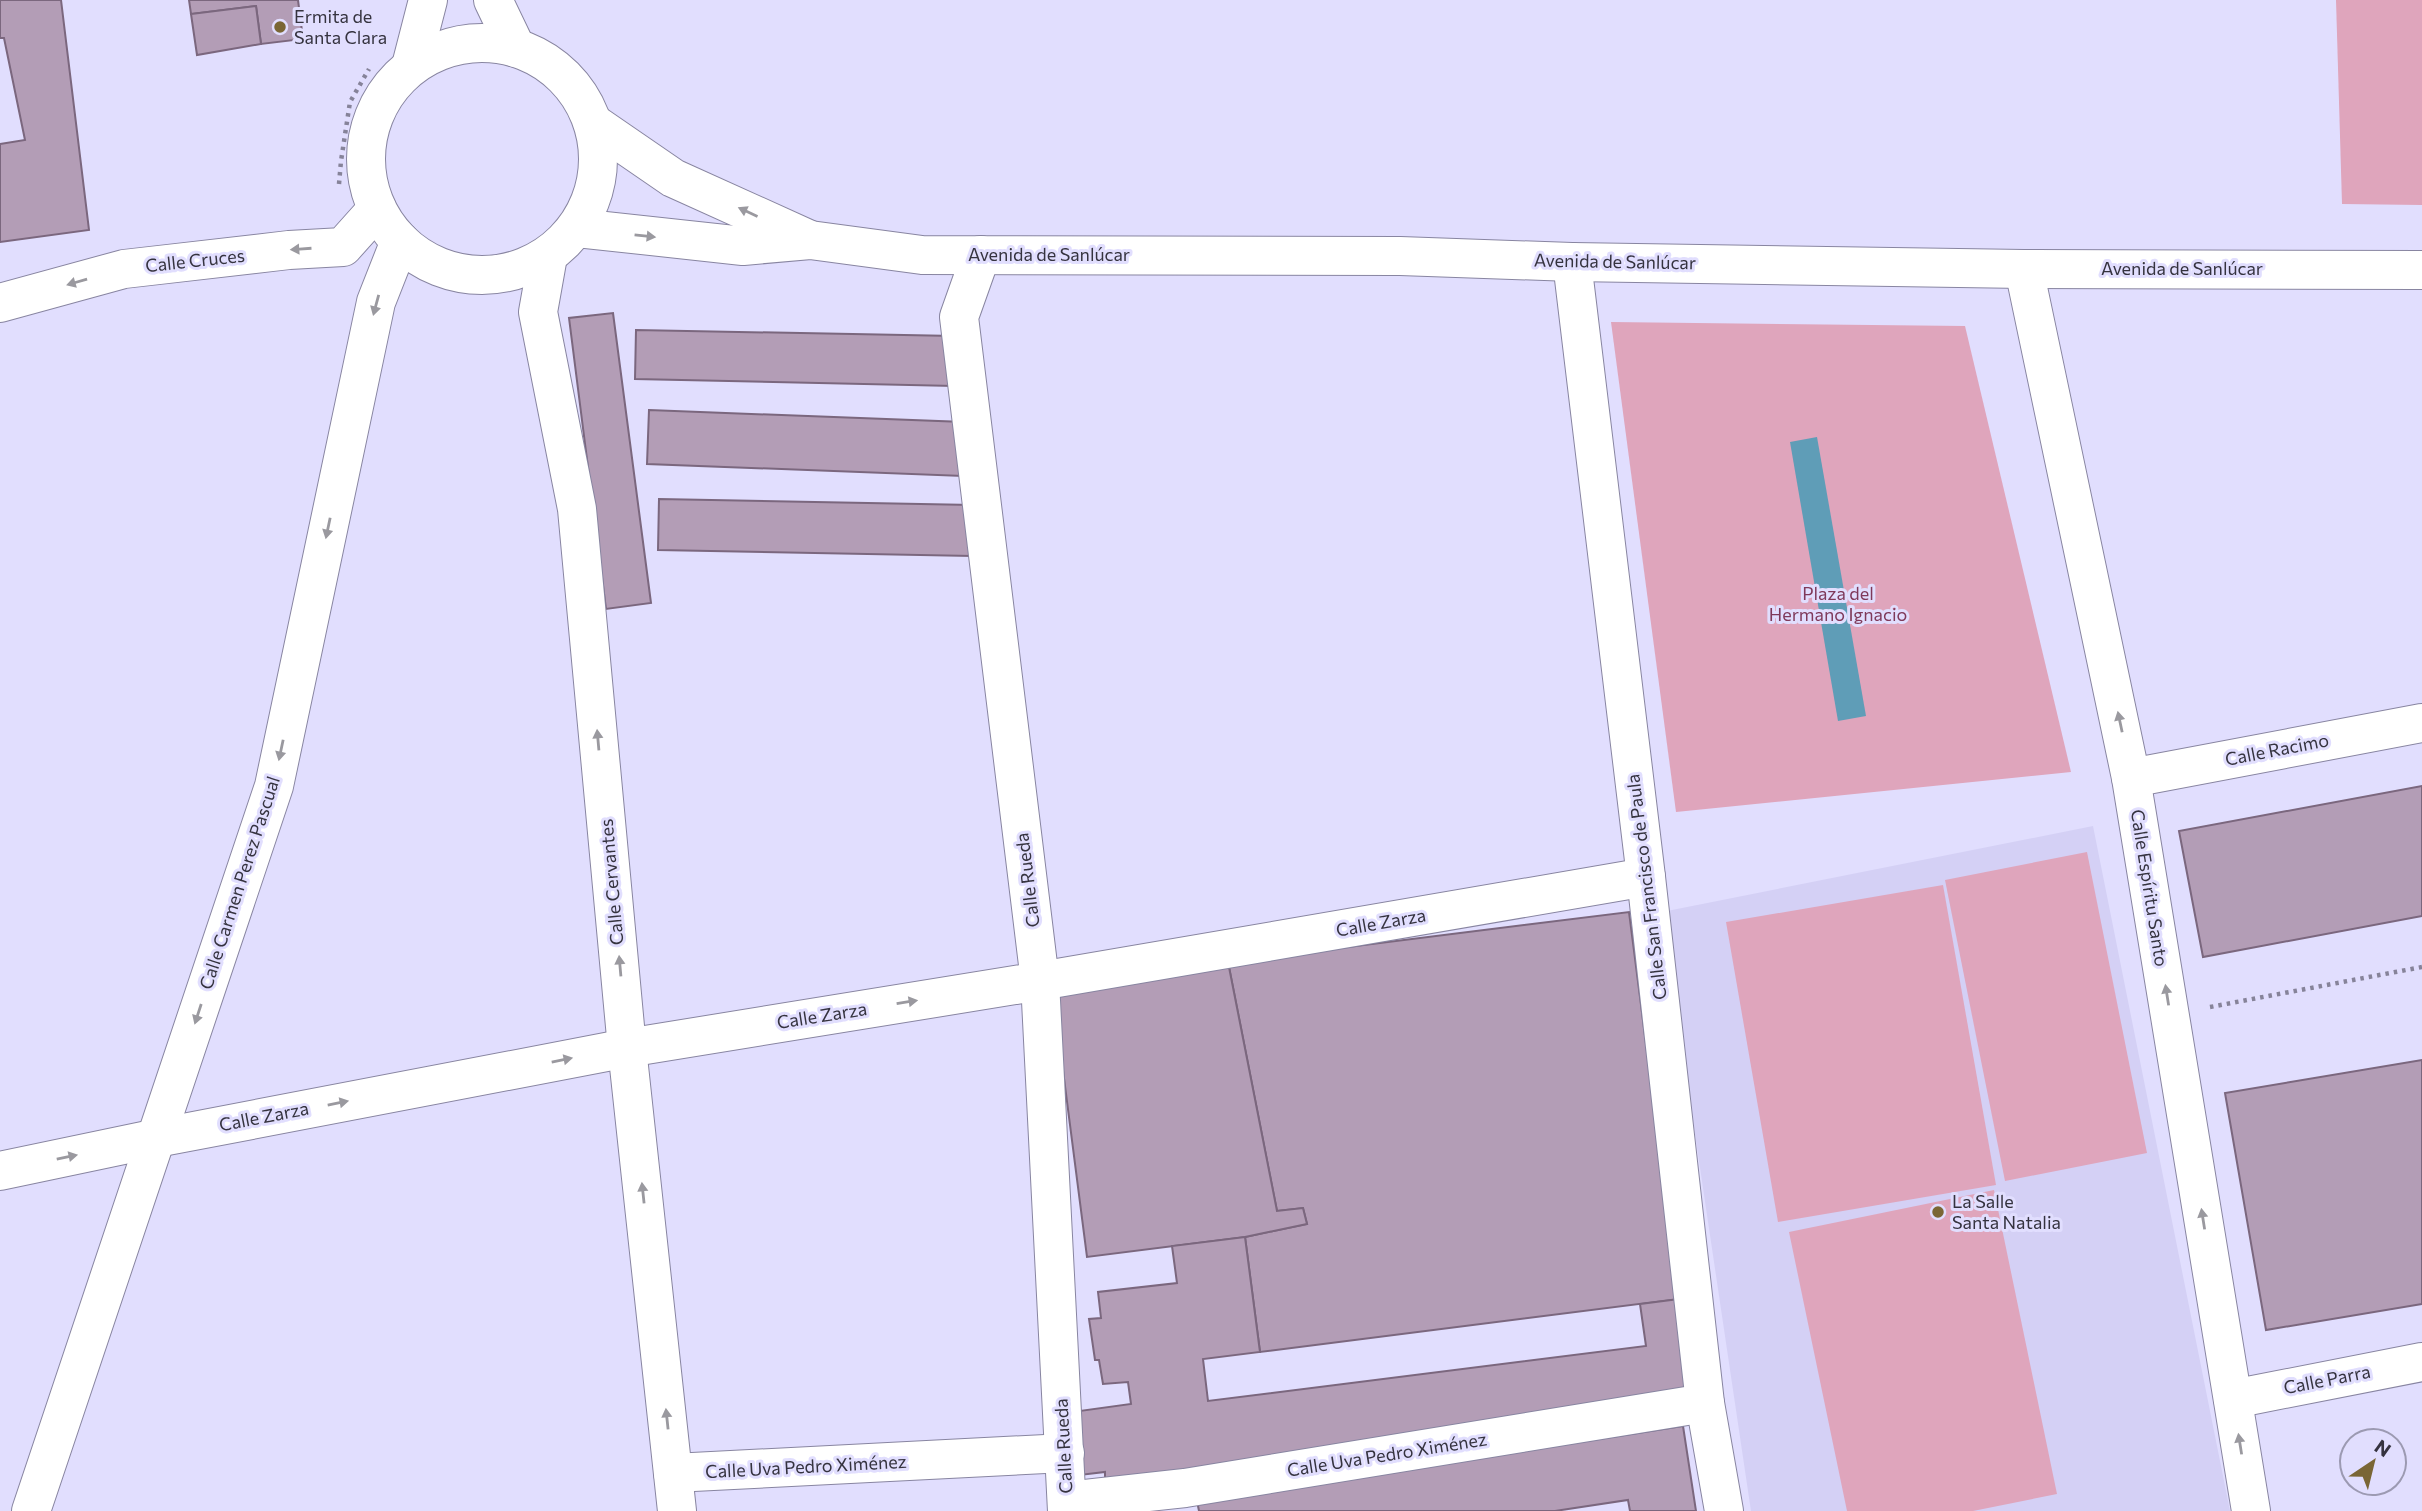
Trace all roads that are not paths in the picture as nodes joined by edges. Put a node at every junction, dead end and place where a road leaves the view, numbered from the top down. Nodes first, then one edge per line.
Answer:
1 (428, 0) edge
2 (493, 0) edge
3 (516, 48) junction
4 (411, 66) junction
5 (593, 123) junction
6 (377, 209) junction
7 (577, 228) junction
8 (810, 240) junction
9 (400, 241) junction
10 (981, 255) junction
11 (548, 256) junction
12 (1572, 262) junction
13 (2024, 269) junction
14 (2422, 270) edge
15 (0, 303) edge
16 (2422, 723) edge
17 (2131, 778) junction
18 (1646, 877) junction
19 (1040, 981) junction
20 (627, 1048) junction
21 (157, 1138) junction
22 (0, 1171) edge
23 (2422, 1362) edge
24 (2233, 1399) junction
25 (1705, 1403) junction
26 (1065, 1453) junction
27 (673, 1473) junction
28 (1187, 1499) edge
29 (1067, 1506) edge
30 (32, 1511) edge
31 (677, 1511) edge
32 (1724, 1511) edge
33 (2251, 1511) edge

1 - 4 street
2 - 3 street
3 - 4 street
3 - 5 street
4 - 6 street
5 - 7 street
8 -> 5 street
6 - 9 street
6 -> 15 street, Calle Cruces
7 -> 8 street
7 - 11 street
8 - 10 street, Avenida de Sanlúcar
9 - 11 street
9 -> 21 street, Calle Carmen Perez Pascual
10 - 12 street, Avenida de Sanlúcar
10 - 19 street, Calle Rueda
20 -> 11 street, Calle Cervantes
12 - 13 street, Avenida de Sanlúcar
12 - 18 street, Calle San Francisco de Paula
13 - 14 street, Avenida de Sanlúcar
17 -> 13 street, Calle Espíritu Santo
16 - 17 street, Calle Racimo
24 -> 17 street, Calle Espíritu Santo
18 - 19 street, Calle Zarza
18 - 25 street, Calle San Francisco de Paula
20 -> 19 street, Calle Zarza
19 - 26 street, Calle Rueda
21 -> 20 street, Calle Zarza
27 -> 20 street, Calle Cervantes
22 -> 21 street, Calle Zarza
21 - 30 street, Calle Carmen Perez Pascual
23 - 24 street, Calle Parra
33 -> 24 street, Calle Espíritu Santo
25 - 28 street, Calle Uva Pedro Ximénez
25 - 32 street, Calle San Francisco de Paula
26 - 27 street, Calle Uva Pedro Ximénez
26 - 29 street, Calle Rueda
27 - 31 street, Calle Cervantes
28 - 29 street, Calle Uva Pedro Ximénez

